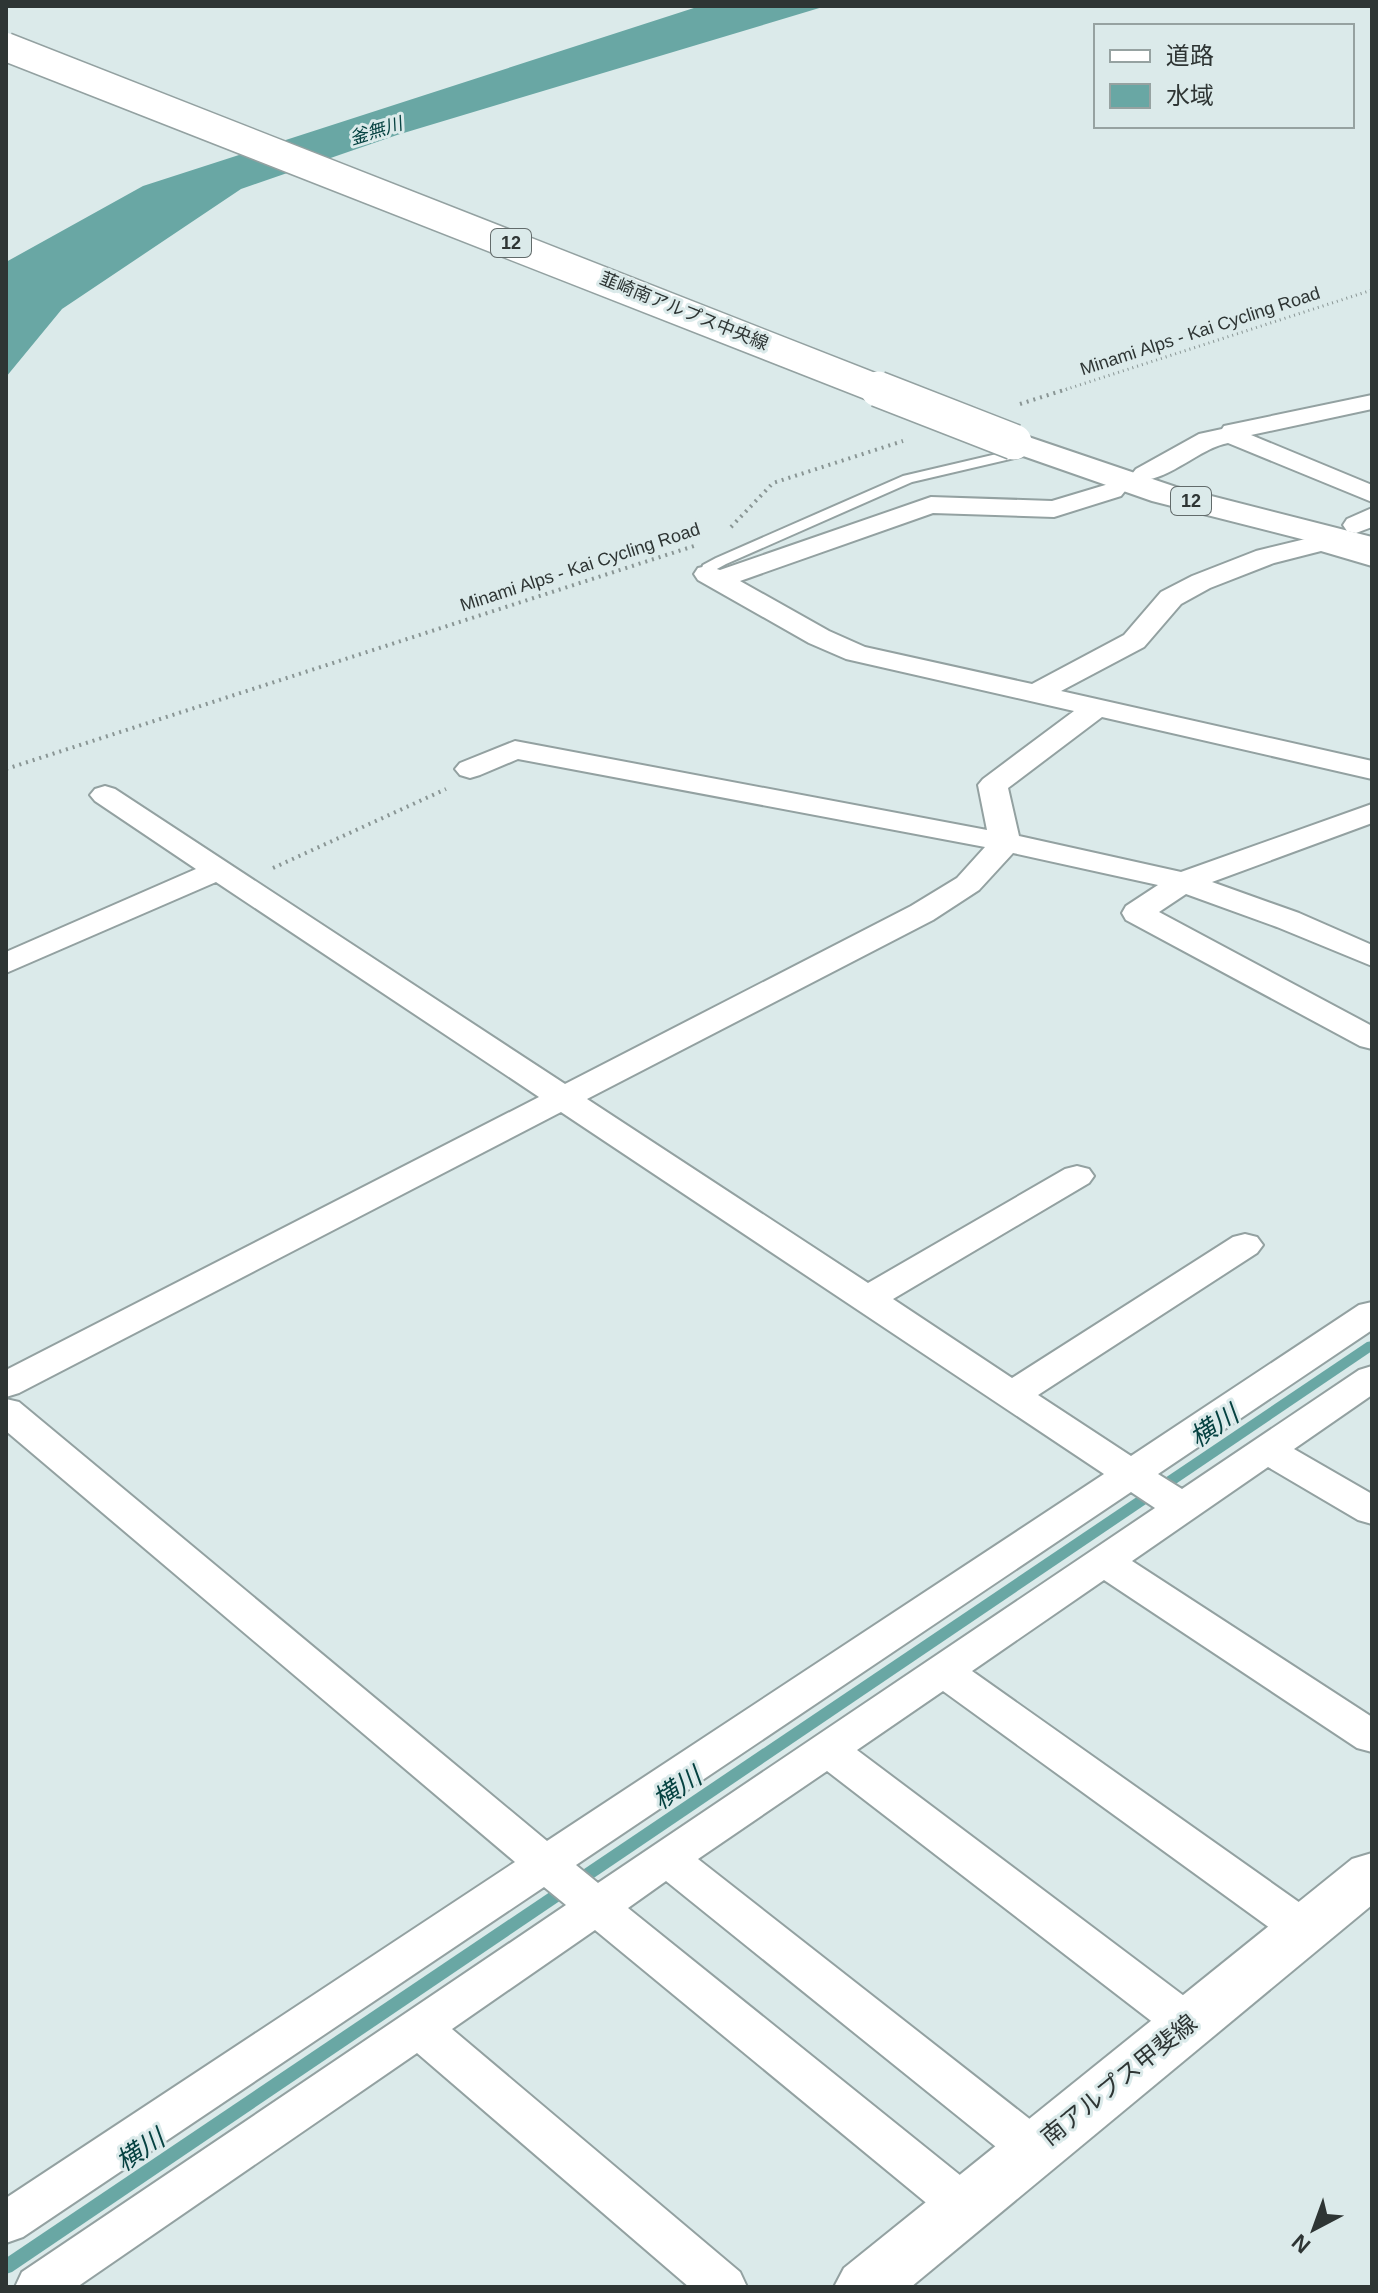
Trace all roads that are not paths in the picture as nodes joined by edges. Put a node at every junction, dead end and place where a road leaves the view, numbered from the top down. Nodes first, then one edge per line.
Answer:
1 (6, 47) edge
2 (1372, 402) edge
3 (1231, 435) junction
4 (1024, 445) junction
5 (1145, 474) dead end
6 (1112, 491) dead end
7 (1372, 494) edge
8 (1367, 530) edge
9 (1372, 558) edge
10 (713, 577) junction
11 (1037, 693) junction
12 (1098, 707) junction
13 (470, 769) road end
14 (1372, 770) edge
15 (105, 795) dead end
16 (1372, 813) edge
17 (1005, 843) junction
18 (229, 877) junction
19 (1183, 882) junction
20 (1372, 957) edge
21 (6, 964) edge
22 (1372, 1039) edge
23 (564, 1099) junction
24 (1077, 1176) dead end
25 (1245, 1245) dead end
26 (867, 1299) junction
27 (1372, 1313) edge
28 (1372, 1378) edge
29 (6, 1385) edge
30 (1011, 1396) junction
31 (6, 1411) edge
32 (1268, 1450) junction
33 (1131, 1475) junction
34 (1181, 1507) junction
35 (1372, 1511) edge
36 (1102, 1560) junction
37 (943, 1670) junction
38 (1372, 1737) edge
39 (827, 1749) junction
40 (667, 1858) junction
41 (547, 1864) junction
42 (1372, 1874) edge
43 (597, 1907) junction
44 (1304, 1929) junction
45 (1188, 2024) junction
46 (419, 2028) junction
47 (1033, 2149) junction
48 (964, 2206) junction
49 (6, 2223) edge
50 (39, 2287) edge
51 (723, 2287) edge
52 (866, 2287) edge

1 - 4 main road, 韮崎南アルプス中央線 / 12, bridge
2 - 3 street
3 - 5 street
3 - 7 street
4 - 8 main road, 韮崎南アルプス中央線 / 12
4 - 10 lane
6 - 10 street
9 - 11 street
10 - 11 street
11 - 12 street
12 - 14 street
12 - 17 street
13 - 17 street
15 - 18 street
16 - 19 street
17 - 19 street
17 - 23 street
18 - 21 street
18 - 23 street
19 - 20 street
19 - 22 street
23 - 26 street
23 - 29 street
24 - 26 street
25 - 30 street
26 - 30 street
27 - 33 street
28 - 32 street
30 - 33 street
31 - 41 street
32 - 34 street
32 - 35 street
33 - 34 street
33 - 41 street
34 - 36 street
36 - 37 street
36 - 38 street
37 - 39 street
37 - 44 street
39 - 40 street
39 - 45 street
40 - 43 street
40 - 47 street
41 - 43 street
41 - 49 street
42 - 44 main road, 南アルプス甲斐線
43 - 46 street
43 - 48 street
44 - 45 main road, 南アルプス甲斐線
45 - 47 main road, 南アルプス甲斐線
46 - 50 street
46 - 51 street
47 - 48 main road, 南アルプス甲斐線
48 - 52 main road, 南アルプス甲斐線

